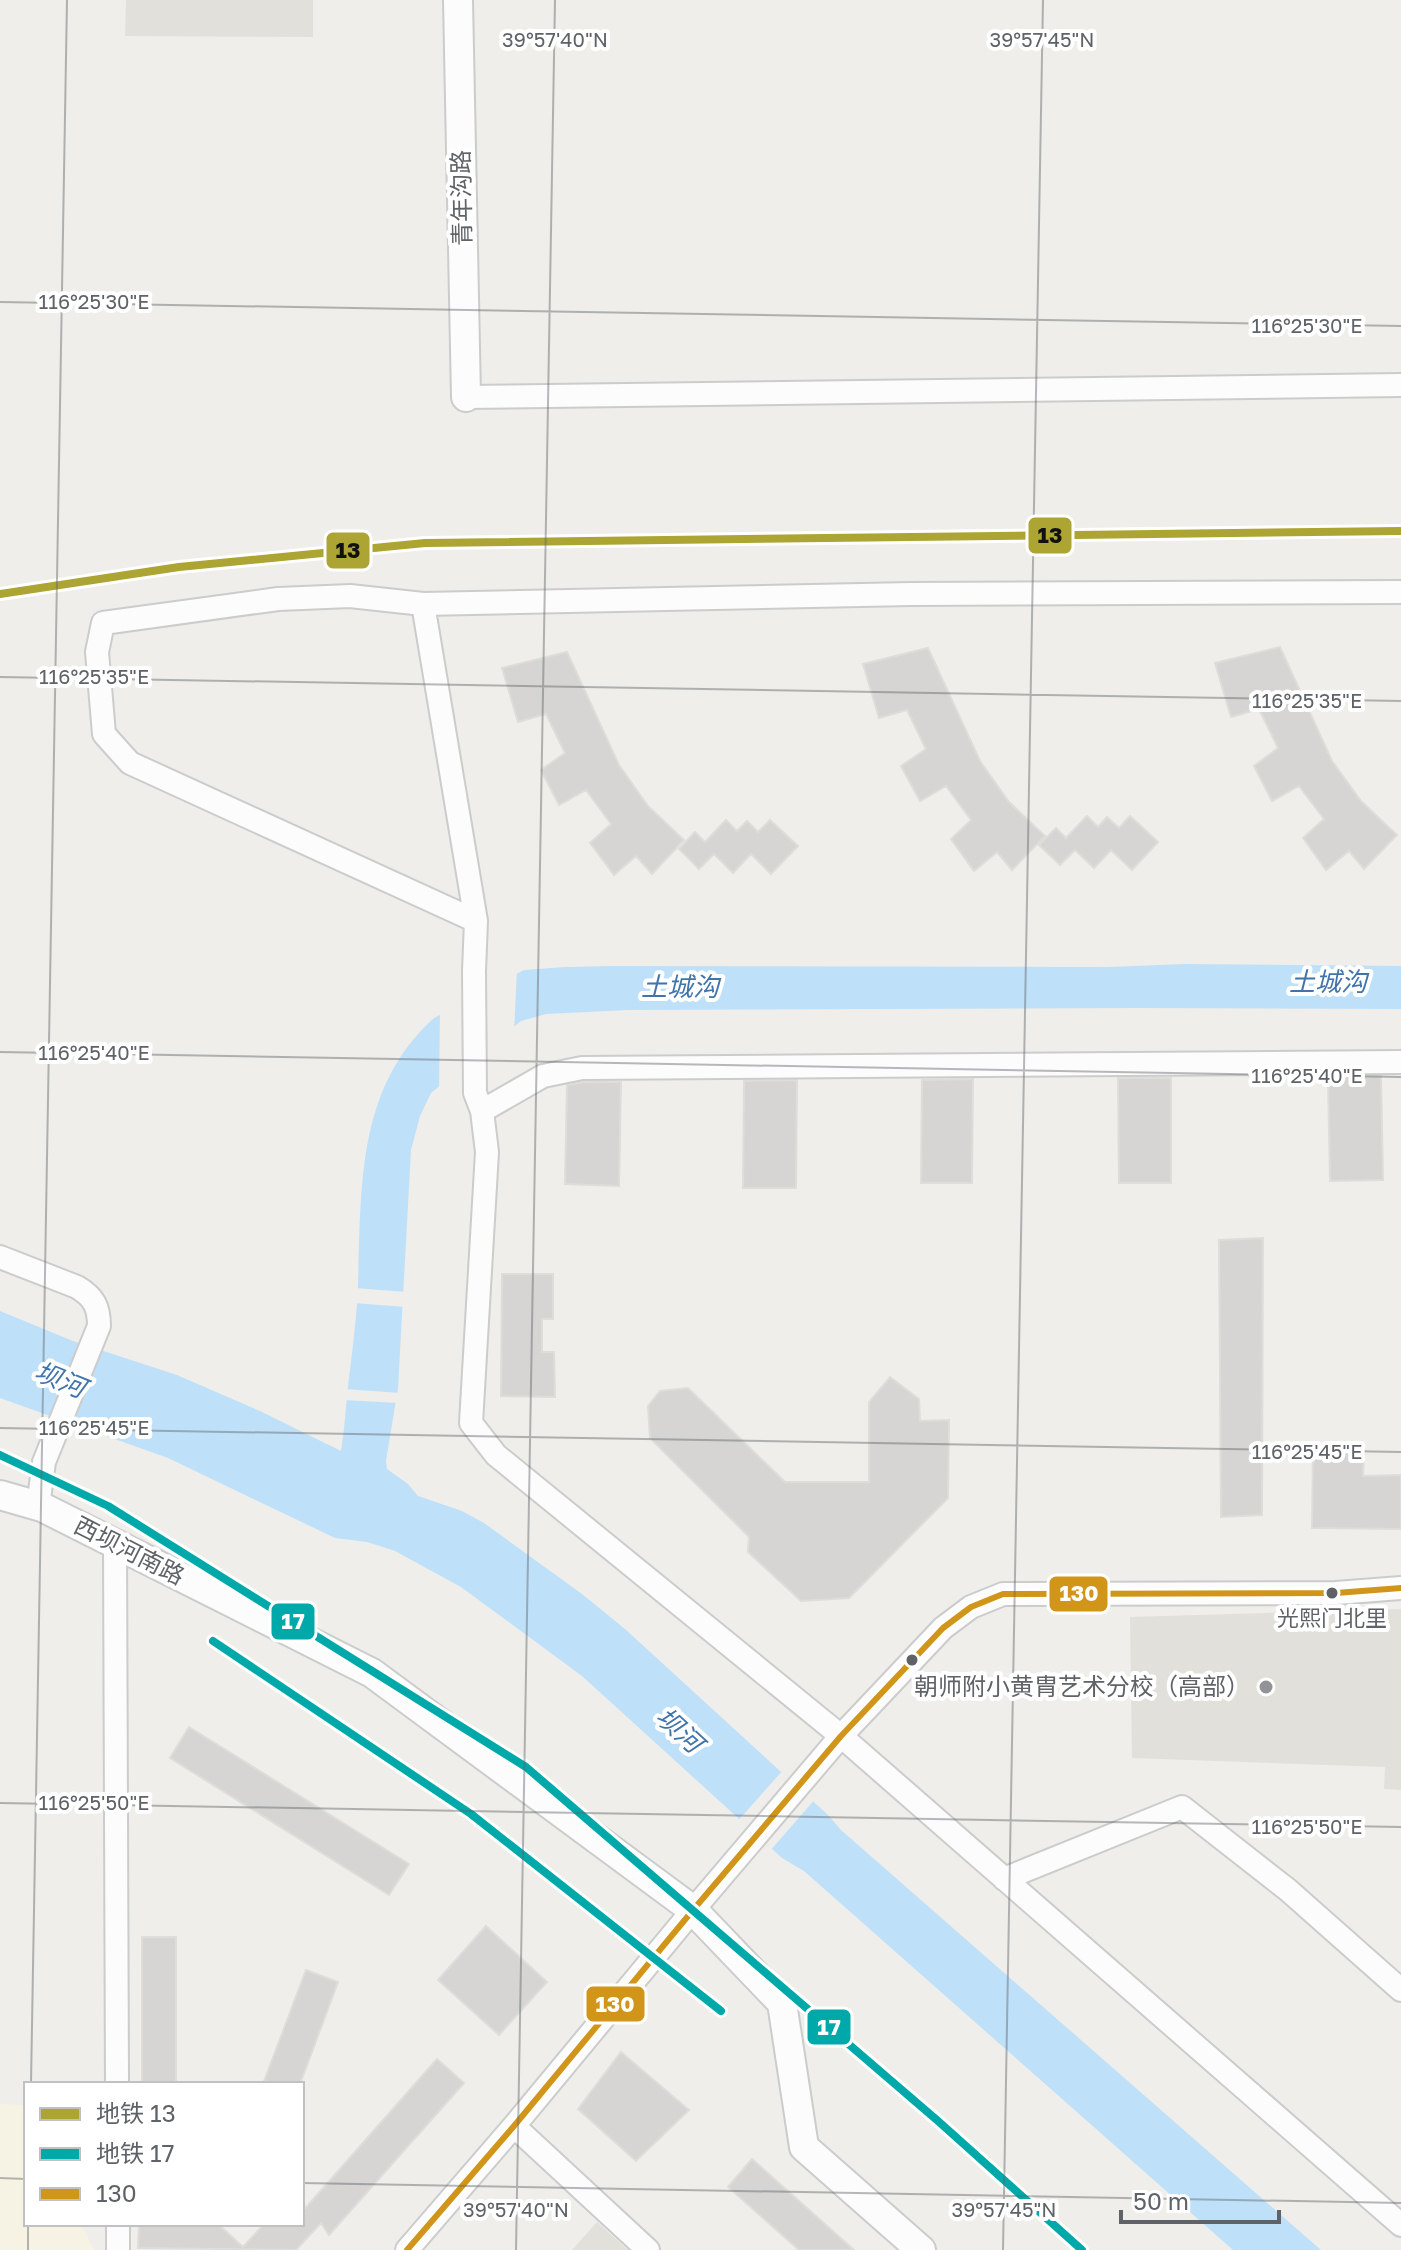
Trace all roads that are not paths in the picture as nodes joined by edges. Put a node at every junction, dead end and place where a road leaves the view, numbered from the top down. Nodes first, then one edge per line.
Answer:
1 (458, 0) edge
2 (1401, 385) edge
3 (466, 397) joint
4 (1401, 592) edge
5 (423, 604) junction
6 (476, 921) junction
7 (1401, 1062) edge
8 (479, 1102) junction
9 (0, 1257) edge
10 (0, 1495) edge
11 (38, 1506) junction
12 (115, 1544) junction
13 (1401, 1588) edge
14 (834, 1744) junction
15 (1004, 1879) junction
16 (693, 1910) junction
17 (1401, 1990) edge
18 (117, 2082) edge
19 (514, 2126) junction
20 (1401, 2225) edge
21 (118, 2226) edge
22 (118, 2250) edge
23 (407, 2250) edge
24 (648, 2250) edge
25 (921, 2250) edge

1 - 3 street, 青年沟路
2 - 3 street
4 - 5 street
5 - 6 street
5 - 6 street
6 - 8 street
7 - 8 street
8 - 14 street
9 - 11 street
10 - 11 street, 西坝河南路
11 - 12 street, 西坝河南路
12 - 16 street, 西坝河南路
12 - 18 street
13 - 14 street
14 - 15 street
14 - 16 street
15 - 17 street
15 - 20 street
16 - 19 street
16 - 25 street, 西坝河南路
19 - 23 street
19 - 24 street
21 - 22 street

